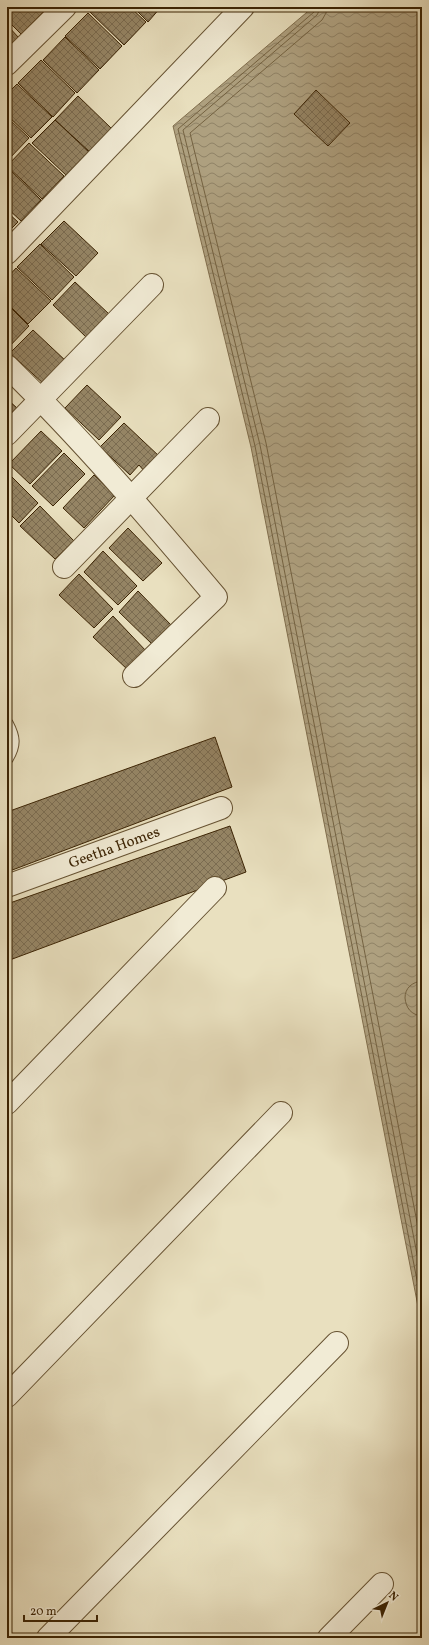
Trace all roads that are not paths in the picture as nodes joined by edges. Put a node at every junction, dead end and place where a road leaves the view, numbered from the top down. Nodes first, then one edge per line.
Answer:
1 (65, 7) edge
2 (243, 7) edge
3 (7, 64) edge
4 (7, 253) edge
5 (152, 285) dead end
6 (7, 366) edge
7 (41, 400) junction
8 (208, 419) dead end
9 (7, 434) edge
10 (132, 498) junction
11 (64, 568) dead end
12 (134, 676) dead end
13 (7, 724) edge
14 (7, 758) edge
15 (221, 808) dead end
16 (7, 886) edge
17 (215, 888) dead end
18 (7, 1103) edge
19 (281, 1113) dead end
20 (337, 1343) dead end
21 (7, 1396) edge
22 (382, 1584) dead end
23 (48, 1638) edge
24 (329, 1638) edge

1 - 3 street
2 - 4 street
5 - 7 street
6 - 7 street
7 - 9 street
7 - 10 street
8 - 10 street
10 - 11 street
10 - 12 street
13 - 14 lane
15 - 16 street, Geetha Homes
17 - 18 street
19 - 21 street
20 - 23 street
22 - 24 street

